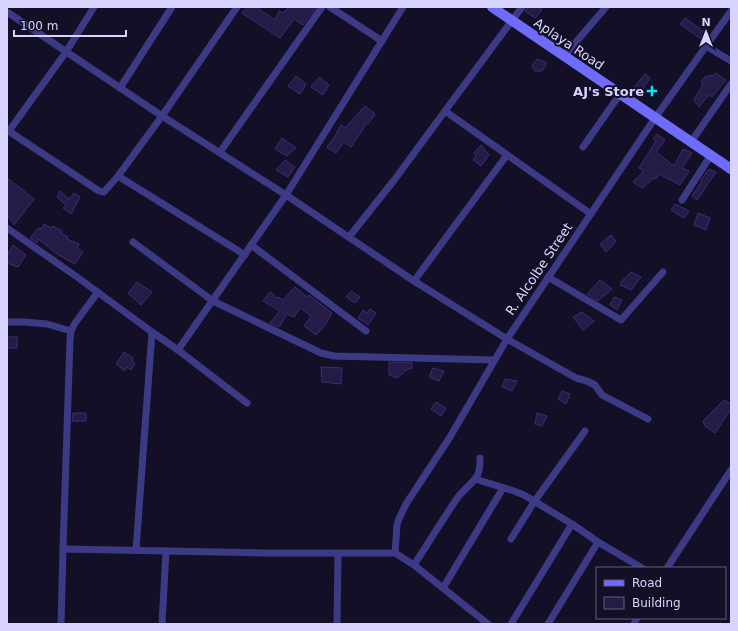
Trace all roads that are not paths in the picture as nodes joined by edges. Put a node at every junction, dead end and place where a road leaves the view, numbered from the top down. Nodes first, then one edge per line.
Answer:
1 (94, 7) edge
2 (172, 7) edge
3 (236, 7) edge
4 (322, 7) edge
5 (330, 7) edge
6 (403, 7) edge
7 (492, 7) edge
8 (522, 7) edge
9 (606, 7) edge
10 (731, 11) edge
11 (7, 12) edge
12 (512, 21) junction
13 (382, 41) junction
14 (706, 46) junction
15 (66, 52) junction
16 (564, 56) junction
17 (731, 61) edge
18 (731, 84) edge
19 (120, 88) junction
20 (620, 94) junction
21 (445, 111) junction
22 (162, 116) junction
23 (655, 118) junction
24 (8, 130) edge
25 (691, 142) junction
26 (582, 147) dead end
27 (220, 152) junction
28 (507, 155) junction
29 (711, 155) junction
30 (731, 169) edge
31 (118, 176) junction
32 (286, 195) junction
33 (682, 200) dead end
34 (591, 214) junction
35 (7, 228) edge
36 (349, 237) junction
37 (133, 242) dead end
38 (251, 245) junction
39 (245, 255) junction
40 (663, 272) dead end
41 (548, 277) junction
42 (414, 281) junction
43 (98, 292) junction
44 (213, 301) junction
45 (7, 322) edge
46 (71, 331) junction
47 (366, 331) dead end
48 (152, 332) junction
49 (507, 339) junction
50 (178, 350) junction
51 (494, 360) junction
52 (247, 403) dead end
53 (648, 419) dead end
54 (585, 431) dead end
55 (480, 458) dead end
56 (731, 470) edge
57 (475, 479) junction
58 (503, 488) junction
59 (534, 502) junction
60 (572, 524) junction
61 (511, 539) dead end
62 (598, 542) junction
63 (62, 549) junction
64 (136, 550) junction
65 (166, 551) junction
66 (395, 553) junction
67 (338, 554) junction
68 (414, 565) junction
69 (640, 567) edge
70 (668, 567) edge
71 (443, 588) junction
72 (62, 624) edge
73 (162, 624) edge
74 (337, 624) edge
75 (488, 624) edge
76 (511, 624) edge
77 (548, 624) edge

1 - 15 street
2 - 19 street
3 - 22 street
4 - 27 street
5 - 13 street
6 - 13 street
7 - 12 street, Aplaya Road
8 - 12 street
9 - 16 street
10 - 14 street, R. Alcolbe Street
11 - 15 street
12 - 16 street, Aplaya Road
12 - 21 street
13 - 32 street
14 - 17 street
14 - 23 street, R. Alcolbe Street
15 - 19 street
15 - 24 street
16 - 20 street, Aplaya Road
18 - 25 street
19 - 22 street
20 - 23 street, Aplaya Road
20 - 26 street
21 - 28 street
21 - 36 street
22 - 27 street
22 - 31 street
23 - 25 street, Aplaya Road
23 - 34 street, R. Alcolbe Street
24 - 31 street
25 - 29 street, Aplaya Road
27 - 32 street
28 - 34 street
28 - 42 street
29 - 30 street, Aplaya Road
29 - 33 street
31 - 39 street
32 - 36 street
32 - 38 street
34 - 41 street, R. Alcolbe Street
35 - 43 street
36 - 42 street
37 - 44 street
38 - 39 street
38 - 47 street
39 - 44 street
40 - 41 street
41 - 49 street, R. Alcolbe Street
42 - 49 street
43 - 46 street
43 - 48 street
44 - 50 street
44 - 51 street
45 - 46 street
46 - 63 street
48 - 50 street
48 - 64 street
49 - 51 street, R. Alcolbe Street
49 - 53 street
50 - 52 street
51 - 66 street, R. Alcolbe Street
54 - 59 street
55 - 57 street
56 - 70 street
57 - 58 street
57 - 68 street
58 - 59 street
58 - 71 street
59 - 60 street
59 - 61 street
60 - 62 street
60 - 76 street
62 - 69 street
62 - 77 street
63 - 64 street
63 - 72 street
64 - 65 street
65 - 67 street
65 - 73 street
66 - 67 street
66 - 68 street
67 - 74 street
68 - 71 street
71 - 75 street

